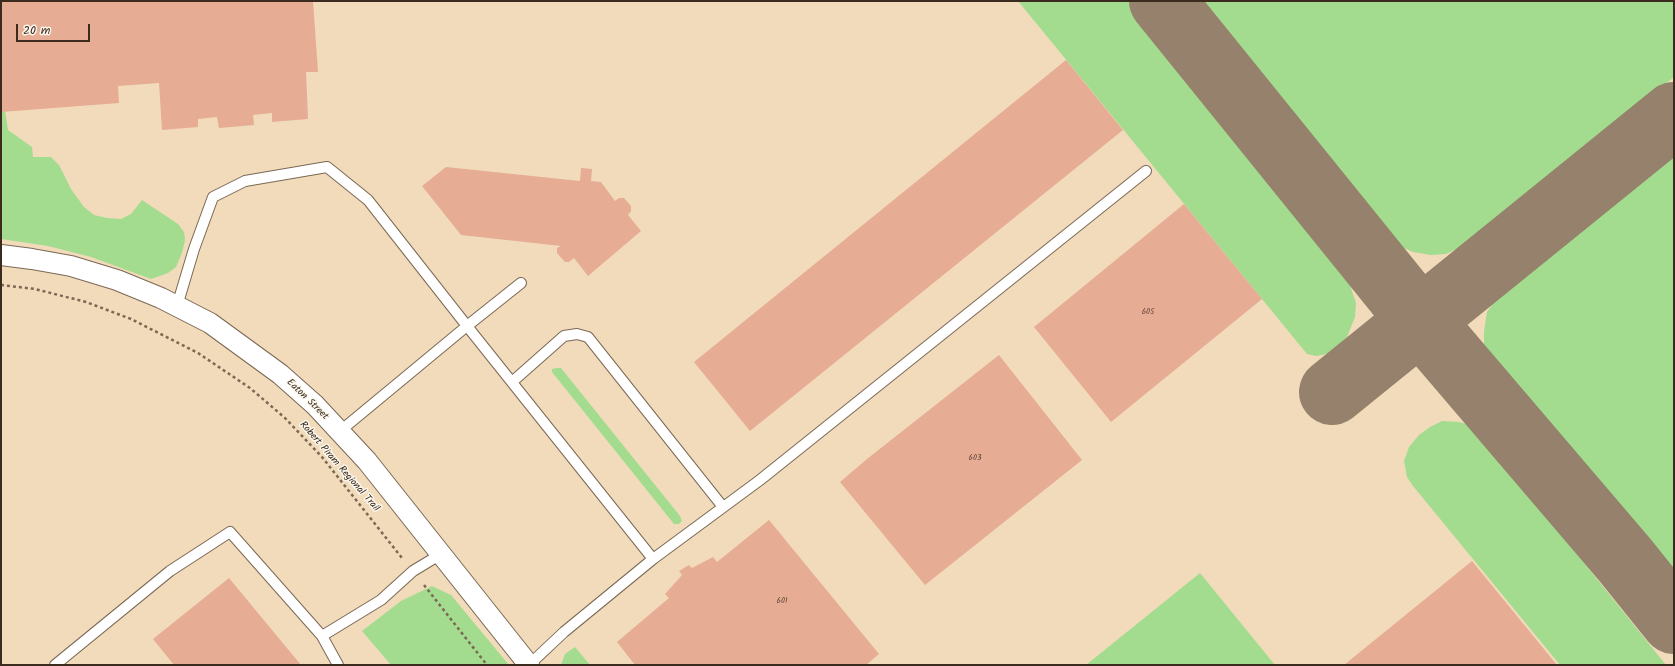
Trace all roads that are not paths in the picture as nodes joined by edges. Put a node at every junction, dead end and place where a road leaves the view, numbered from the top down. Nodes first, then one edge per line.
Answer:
1 (1146, 171) dead end
2 (1, 255) edge
3 (521, 283) dead end
4 (178, 306) junction
5 (467, 326) junction
6 (512, 382) junction
7 (339, 432) junction
8 (723, 507) junction
9 (441, 554) junction
10 (653, 558) junction
11 (322, 636) junction
12 (55, 665) edge
13 (338, 665) edge
14 (529, 665) edge

1 - 8 lane
2 - 4 street, Eaton Street
3 - 5 lane
4 - 5 lane
4 - 7 street, Eaton Street
5 - 6 lane
5 - 7 lane
6 - 8 lane
6 - 10 lane
7 - 9 street, Eaton Street
8 - 10 lane
9 - 11 lane
9 - 14 street, Eaton Street
10 - 14 lane
11 - 12 lane
11 - 13 lane

